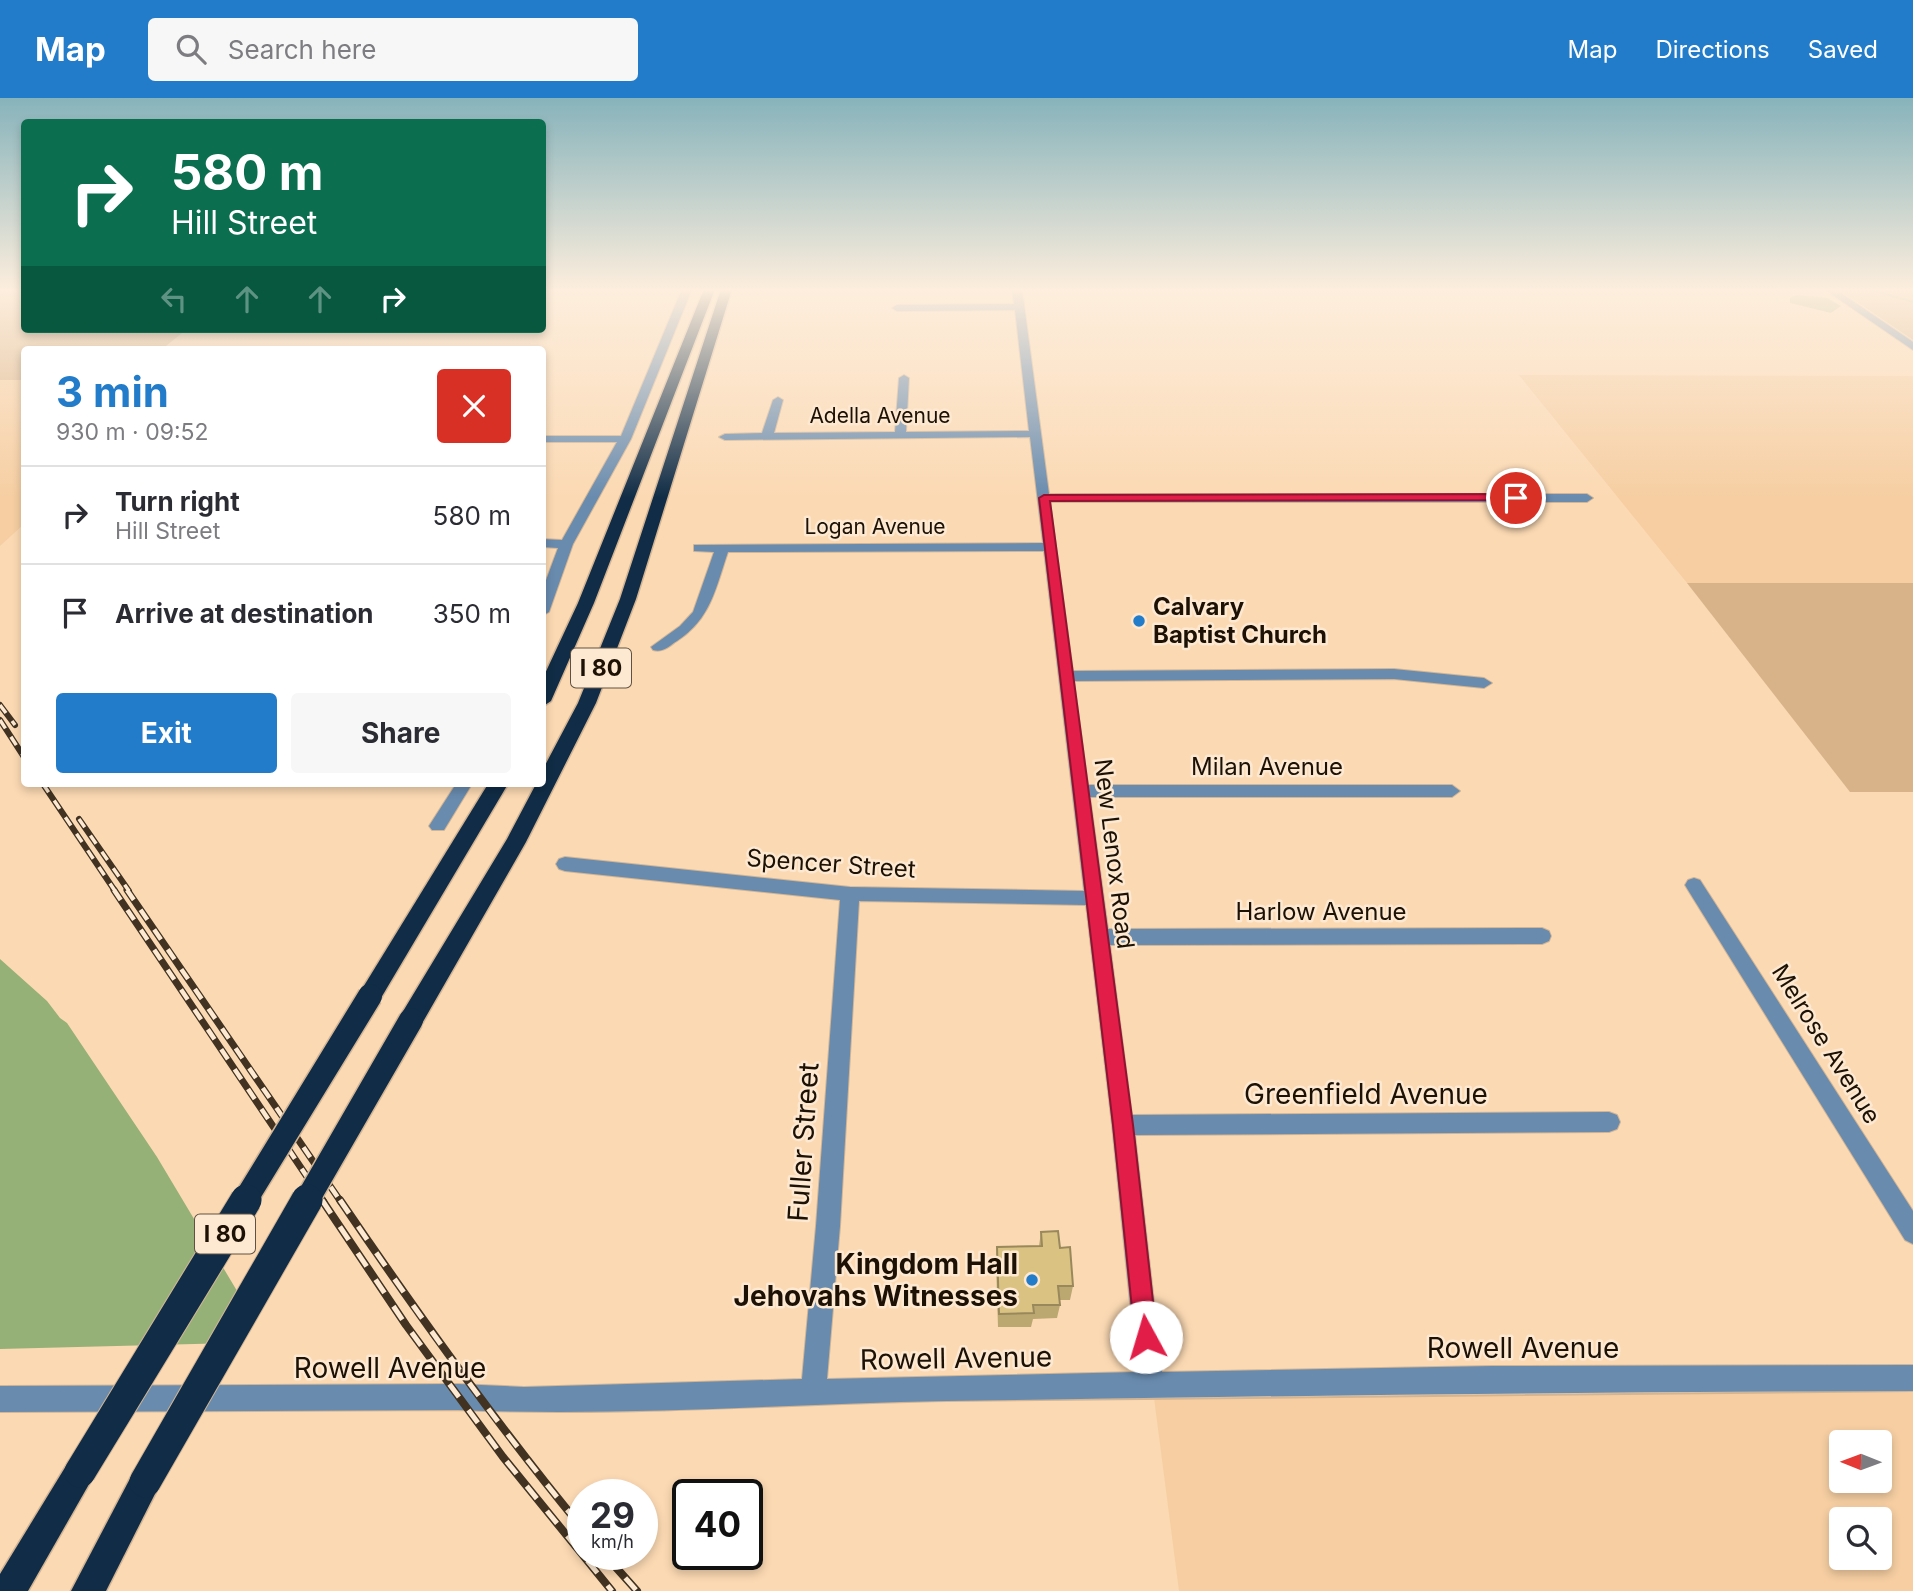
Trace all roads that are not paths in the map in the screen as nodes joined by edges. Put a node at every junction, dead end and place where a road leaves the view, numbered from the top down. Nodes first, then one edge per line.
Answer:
1 (658, 359) edge
2 (682, 359) edge
3 (705, 359) edge
4 (1026, 359) edge
5 (904, 378) dead end
6 (778, 400) dead end
7 (1036, 434) junction
8 (900, 435) junction
9 (767, 436) junction
10 (725, 437) dead end
11 (546, 439) edge
12 (625, 439) junction
13 (1044, 498) junction
14 (1587, 498) dead end
15 (546, 543) edge
16 (566, 544) junction
17 (1051, 547) junction
18 (699, 548) dead end
19 (722, 549) junction
20 (546, 601) edge
21 (657, 647) dead end
22 (1066, 676) junction
23 (1484, 682) dead end
24 (546, 692) edge
25 (546, 783) edge
26 (462, 787) edge
27 (496, 787) edge
28 (544, 787) edge
29 (1452, 791) dead end
30 (1082, 792) junction
31 (438, 826) dead end
32 (565, 864) dead end
33 (1694, 885) dead end
34 (850, 894) junction
35 (1095, 898) junction
36 (1542, 936) dead end
37 (1100, 937) junction
38 (1609, 1122) dead end
39 (1123, 1125) junction
40 (1913, 1232) edge
41 (1913, 1378) edge
42 (1151, 1385) junction
43 (813, 1394) junction
44 (0, 1399) edge
45 (9, 1591) edge
46 (88, 1591) edge

1 - 12 street
2 - 24 highway, I 80
3 - 25 highway, I 80, bridge
4 - 7 street, New Lenox Road
5 - 8 street
6 - 9 street
7 - 8 street, Adella Avenue
7 - 13 street, New Lenox Road
8 - 9 street, Adella Avenue
9 - 10 street, Adella Avenue
11 - 12 street
12 - 16 street
13 - 14 street
13 - 17 street, New Lenox Road
15 - 16 street
16 - 20 street
17 - 19 street, Logan Avenue
17 - 22 street, New Lenox Road
18 - 19 street, Logan Avenue
19 - 21 street
22 - 23 street
22 - 30 street, New Lenox Road
26 - 31 street
27 - 45 highway, I 80, bridge
28 - 46 highway, I 80, bridge
29 - 30 street, Milan Avenue
30 - 35 street, New Lenox Road
32 - 34 street, Spencer Street
33 - 40 street, Melrose Avenue
34 - 35 street, Spencer Street
34 - 43 street, Fuller Street
35 - 37 street, New Lenox Road
36 - 37 street, Harlow Avenue
37 - 39 street, New Lenox Road
38 - 39 street, Greenfield Avenue
39 - 42 street, New Lenox Road
41 - 42 street, Rowell Avenue
42 - 43 street, Rowell Avenue
43 - 44 street, Rowell Avenue

